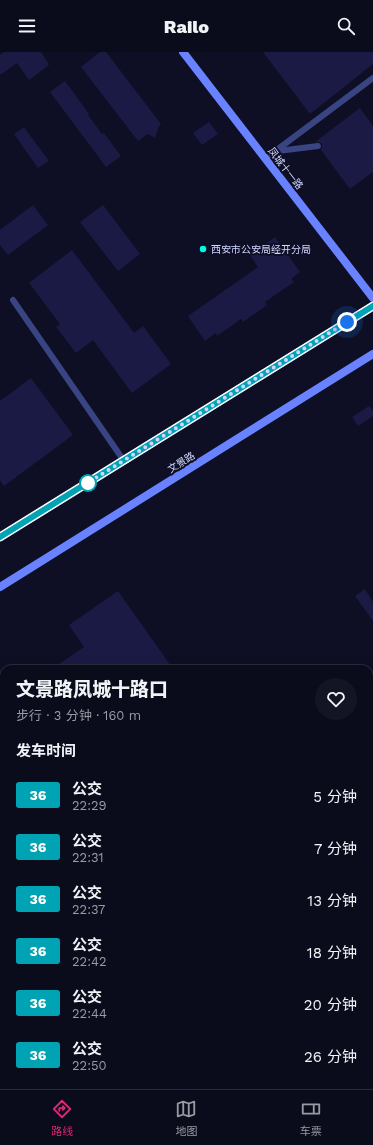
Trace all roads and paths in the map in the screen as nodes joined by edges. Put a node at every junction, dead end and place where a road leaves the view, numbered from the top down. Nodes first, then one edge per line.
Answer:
1 (183, 52) edge
2 (373, 78) edge
3 (318, 146) dead end
4 (277, 151) junction
5 (266, 158) junction
6 (373, 298) edge
7 (13, 300) dead end
8 (373, 306) edge
9 (373, 354) edge
10 (124, 461) junction
11 (0, 537) edge
12 (0, 587) edge

1 - 5 main road, 凤城十一路
2 - 4 lane
3 - 4 lane
4 - 5 lane
5 - 6 main road, 凤城十一路
7 - 10 lane
8 - 10 main road
9 - 12 main road, 文景路
10 - 11 main road

